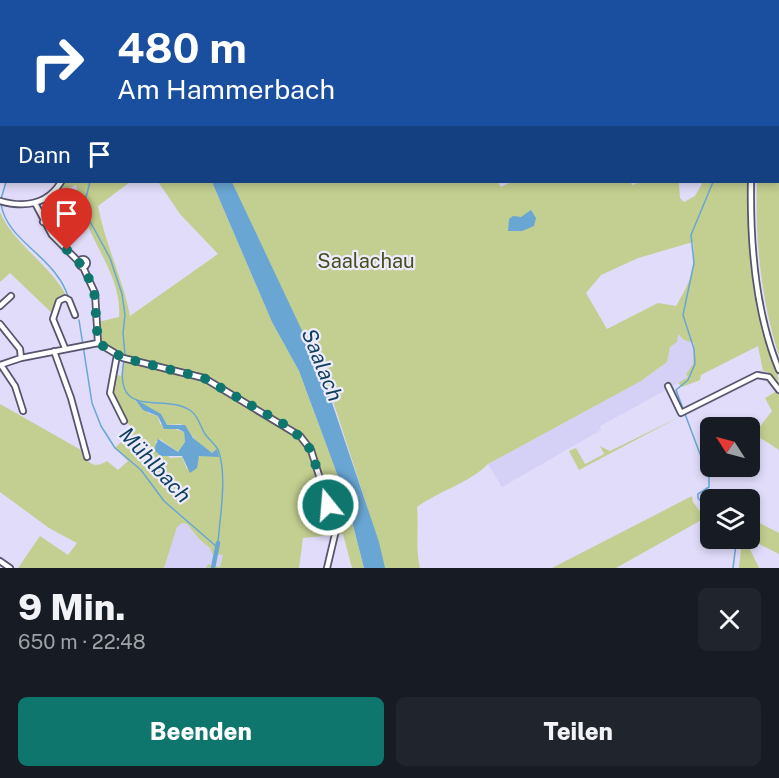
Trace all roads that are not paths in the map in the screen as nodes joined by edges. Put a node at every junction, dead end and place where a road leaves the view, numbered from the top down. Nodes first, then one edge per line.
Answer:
1 (60, 183) edge
2 (751, 183) edge
3 (2, 201) edge
4 (35, 203) junction
5 (69, 206) dead end
6 (43, 222) junction
7 (11, 296) dead end
8 (0, 306) edge
9 (75, 315) dead end
10 (0, 324) edge
11 (98, 343) junction
12 (65, 348) junction
13 (54, 351) junction
14 (117, 355) junction
15 (21, 358) junction
16 (1, 365) edge
17 (779, 370) edge
18 (668, 386) dead end
19 (779, 390) edge
20 (22, 411) dead end
21 (124, 421) dead end
22 (87, 457) dead end
23 (0, 561) edge
24 (10, 568) edge
25 (327, 568) edge

1 - 4 street
2 - 17 street
3 - 4 street
4 - 6 street
5 - 6 street
6 - 11 street
7 - 8 street
9 - 12 street
10 - 15 street
11 - 12 street
11 - 14 street
12 - 13 street
13 - 15 street
13 - 22 street
14 - 21 street
14 - 25 street
15 - 16 street
16 - 20 street
18 - 19 street
23 - 24 street

